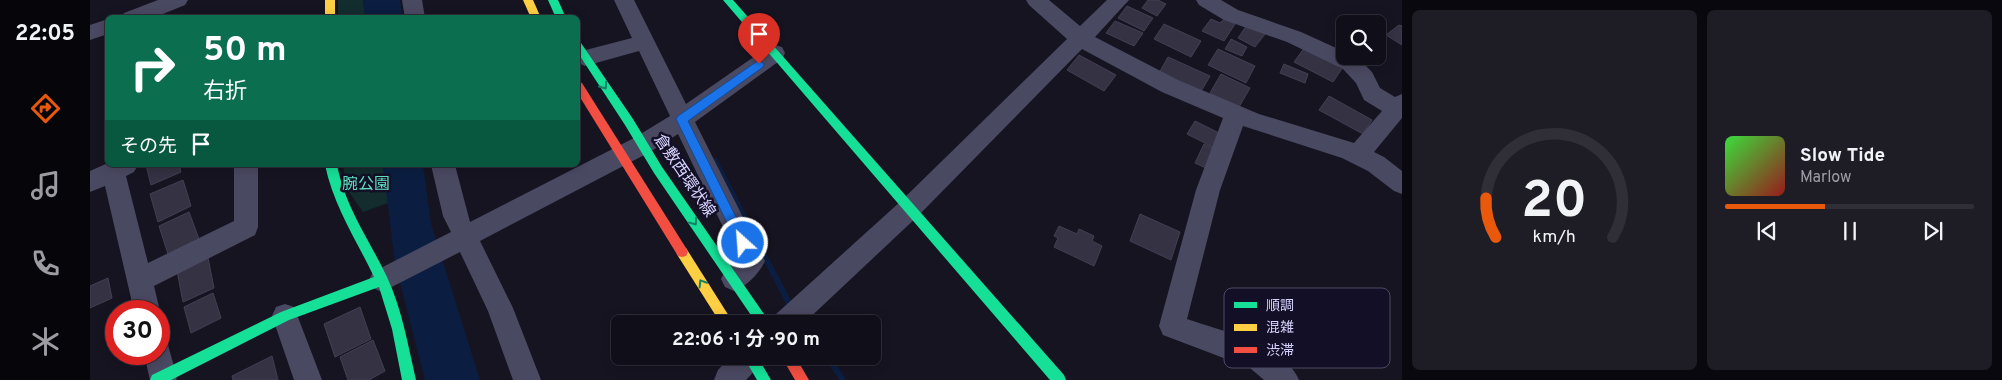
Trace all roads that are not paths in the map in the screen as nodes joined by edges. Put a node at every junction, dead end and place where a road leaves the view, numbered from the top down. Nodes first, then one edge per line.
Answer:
1 (178, 0) edge
2 (330, 0) edge
3 (412, 0) edge
4 (528, 0) edge
5 (553, 0) edge
6 (624, 0) edge
7 (728, 0) edge
8 (1036, 0) edge
9 (1118, 0) edge
10 (1206, 0) edge
11 (139, 15) edge
12 (330, 15) edge
13 (414, 15) edge
14 (535, 15) edge
15 (560, 15) edge
16 (105, 27) edge
17 (90, 33) edge
18 (1081, 39) junction
19 (644, 42) junction
20 (581, 52) edge
21 (775, 53) junction
22 (580, 89) edge
23 (1399, 106) edge
24 (1236, 114) junction
25 (682, 119) junction
26 (642, 144) junction
27 (622, 155) junction
28 (1358, 155) junction
29 (246, 167) edge
30 (332, 167) edge
31 (443, 167) edge
32 (120, 168) edge
33 (90, 182) edge
34 (1402, 184) edge
35 (910, 208) junction
36 (466, 237) junction
37 (734, 279) junction
38 (140, 280) junction
39 (382, 280) junction
40 (145, 300) edge
41 (722, 315) edge
42 (759, 315) edge
43 (794, 315) edge
44 (285, 316) junction
45 (1224, 345) edge
46 (741, 365) edge
47 (755, 365) edge
48 (793, 365) edge
49 (1271, 368) edge
50 (159, 370) edge
51 (308, 380) edge
52 (410, 380) edge
53 (527, 380) edge
54 (728, 380) edge
55 (764, 380) edge
56 (802, 380) edge
57 (1059, 380) edge
58 (1285, 380) edge

1 - 11 street
2 - 12 street
3 - 13 street
4 - 14 street
5 - 15 street
6 - 19 street
7 - 21 street
8 - 18 street
9 - 18 street
10 - 23 street
16 - 17 street
18 - 24 street
18 - 35 street
19 - 20 street
19 - 25 street
20 -> 26 street, 倉敷西環状線
21 - 25 street
21 - 35 street
22 - 27 street
23 - 28 street
24 - 28 street
24 - 45 street
25 - 26 street
25 - 37 street
26 - 27 street
26 -> 37 street, 倉敷西環状線
27 - 36 street
41 -> 27 street
28 - 34 street
29 - 38 street
30 - 39 street
31 - 36 street
32 - 33 street
32 - 38 street
35 - 43 street
35 - 57 street
36 - 39 street
36 - 53 street
37 - 42 street, 倉敷西環状線
38 - 40 street
39 - 44 street
39 - 52 street
44 - 50 street
44 - 51 street
46 - 54 street
47 - 55 street
48 - 56 street
49 - 58 street

